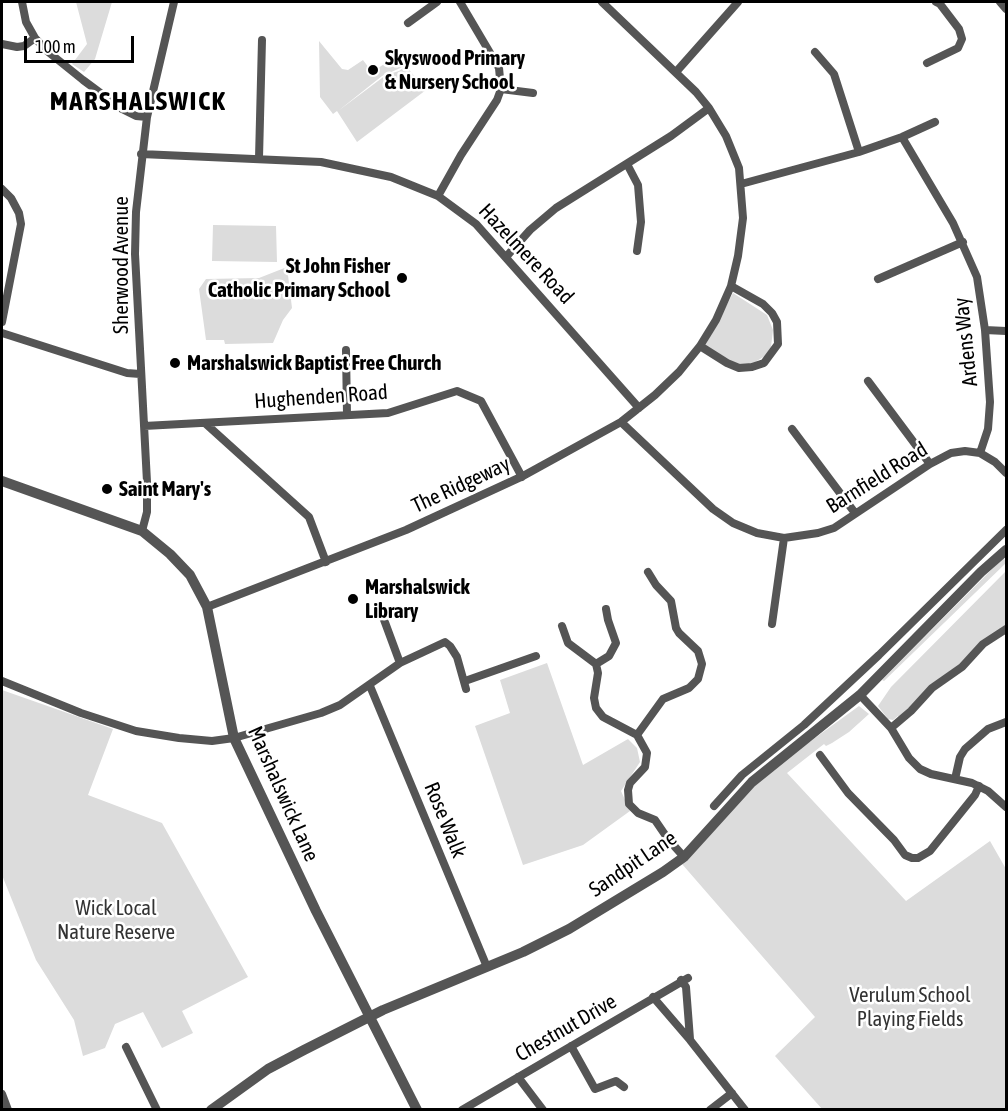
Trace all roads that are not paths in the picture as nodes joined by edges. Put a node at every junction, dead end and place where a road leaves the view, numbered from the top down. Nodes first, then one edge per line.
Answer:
1 (22, 2) edge
2 (174, 2) edge
3 (437, 2) edge
4 (460, 2) edge
5 (602, 2) edge
6 (738, 2) edge
7 (940, 2) edge
8 (1000, 2) edge
9 (1006, 9) edge
10 (408, 23) dead end
11 (34, 38) junction
12 (262, 40) dead end
13 (2, 44) edge
14 (815, 52) dead end
15 (927, 63) dead end
16 (676, 72) junction
17 (501, 89) junction
18 (533, 93) dead end
19 (709, 108) junction
20 (147, 117) junction
21 (935, 122) dead end
22 (902, 137) junction
23 (859, 152) junction
24 (141, 154) junction
25 (259, 158) junction
26 (627, 164) junction
27 (741, 184) junction
28 (2, 189) edge
29 (438, 196) junction
30 (963, 242) junction
31 (637, 251) dead end
32 (506, 256) junction
33 (878, 279) dead end
34 (731, 286) junction
35 (2, 322) edge
36 (984, 330) junction
37 (1006, 331) edge
38 (2, 333) edge
39 (700, 346) junction
40 (346, 350) dead end
41 (140, 374) junction
42 (868, 381) dead end
43 (639, 408) junction
44 (347, 415) junction
45 (621, 422) junction
46 (206, 424) junction
47 (144, 426) junction
48 (792, 429) dead end
49 (980, 453) junction
50 (930, 464) junction
51 (1006, 473) edge
52 (522, 477) junction
53 (2, 481) edge
54 (855, 513) junction
55 (1006, 530) edge
56 (142, 531) junction
57 (784, 538) junction
58 (1006, 550) edge
59 (326, 562) junction
60 (648, 572) dead end
61 (207, 606) junction
62 (606, 609) dead end
63 (383, 617) dead end
64 (772, 624) dead end
65 (562, 626) dead end
66 (1006, 629) edge
67 (536, 656) dead end
68 (400, 663) junction
69 (596, 664) junction
70 (2, 681) edge
71 (370, 686) junction
72 (860, 695) junction
73 (1006, 722) edge
74 (804, 725) junction
75 (891, 728) junction
76 (812, 734) junction
77 (637, 735) junction
78 (234, 738) junction
79 (820, 755) dead end
80 (955, 779) junction
81 (979, 786) junction
82 (714, 806) dead end
83 (1006, 807) edge
84 (684, 857) junction
85 (487, 967) junction
86 (653, 997) junction
87 (369, 1016) junction
88 (690, 1040) junction
89 (571, 1046) junction
90 (126, 1047) dead end
91 (518, 1077) junction
92 (624, 1087) dead end
93 (732, 1093) junction
94 (2, 1094) edge
95 (212, 1109) edge
96 (8, 1110) edge
97 (157, 1110) edge
98 (417, 1110) edge
99 (462, 1110) edge
100 (543, 1110) edge
101 (710, 1110) edge
102 (745, 1110) edge

1 - 11 street
2 - 20 street, Sherwood Avenue
3 - 10 street
4 - 17 street
5 - 16 street, The Ridgeway
6 - 16 street
7 - 15 street
8 - 9 street
11 - 13 street
11 - 20 street
12 - 25 street
14 - 23 street
16 - 19 street, The Ridgeway
17 - 18 street
17 - 29 street
19 - 26 street
19 - 27 street, The Ridgeway
20 - 24 street, Sherwood Avenue
21 - 22 street
22 - 23 street
22 - 30 street, Ardens Way
23 - 27 street
24 - 25 street, Hazelmere Road
24 - 41 street, Sherwood Avenue
25 - 29 street, Hazelmere Road
26 - 31 street
26 - 32 street
27 - 34 street, The Ridgeway
28 - 35 street
29 - 32 street, Hazelmere Road
30 - 33 street
30 - 36 street, Ardens Way
32 - 43 street, Hazelmere Road
34 - 39 street, The Ridgeway
34 - 39 street
36 - 37 street
36 - 49 street, Ardens Way
38 - 41 street
39 - 43 street, The Ridgeway
40 - 44 street
41 - 47 street, Sherwood Avenue
42 - 50 street
43 - 45 street, The Ridgeway
44 - 46 street, Hughenden Road
44 - 52 street, Hughenden Road
45 - 52 street, The Ridgeway
45 - 57 street, Barnfield Road
46 - 47 street, Hughenden Road
46 - 59 street
47 - 56 street, Sherwood Avenue
48 - 54 street
49 - 50 street, Barnfield Road
49 - 51 street
50 - 54 street, Barnfield Road
52 - 59 street, The Ridgeway
53 - 56 street, Marshalswick Lane
54 - 57 street, Barnfield Road
55 - 74 street
56 - 61 street, Marshalswick Lane
57 - 64 street
58 - 72 street, Sandpit Lane
59 - 61 street, The Ridgeway
60 - 77 street
61 - 78 street, Marshalswick Lane
62 - 69 street
63 - 68 street
65 - 69 street
66 - 75 street
67 - 68 street
68 - 71 street
69 - 77 street
70 - 78 street
71 - 78 street
71 - 85 street, Rose Walk
72 - 75 street
72 - 76 street, Sandpit Lane
73 - 80 street
74 - 76 street
74 - 82 street
75 - 80 street
76 - 84 street, Sandpit Lane
77 - 84 street
78 - 87 street, Marshalswick Lane
79 - 81 street
80 - 81 street
81 - 83 street
84 - 85 street, Sandpit Lane
85 - 87 street, Sandpit Lane
86 - 88 street
86 - 88 street, Chestnut Drive
86 - 89 street, Chestnut Drive
87 - 95 street, Sandpit Lane
87 - 98 street, Marshalswick Lane
88 - 93 street
89 - 91 street, Chestnut Drive
89 - 92 street
90 - 97 street
91 - 99 street, Chestnut Drive
91 - 100 street
93 - 101 street
93 - 102 street
94 - 96 street

